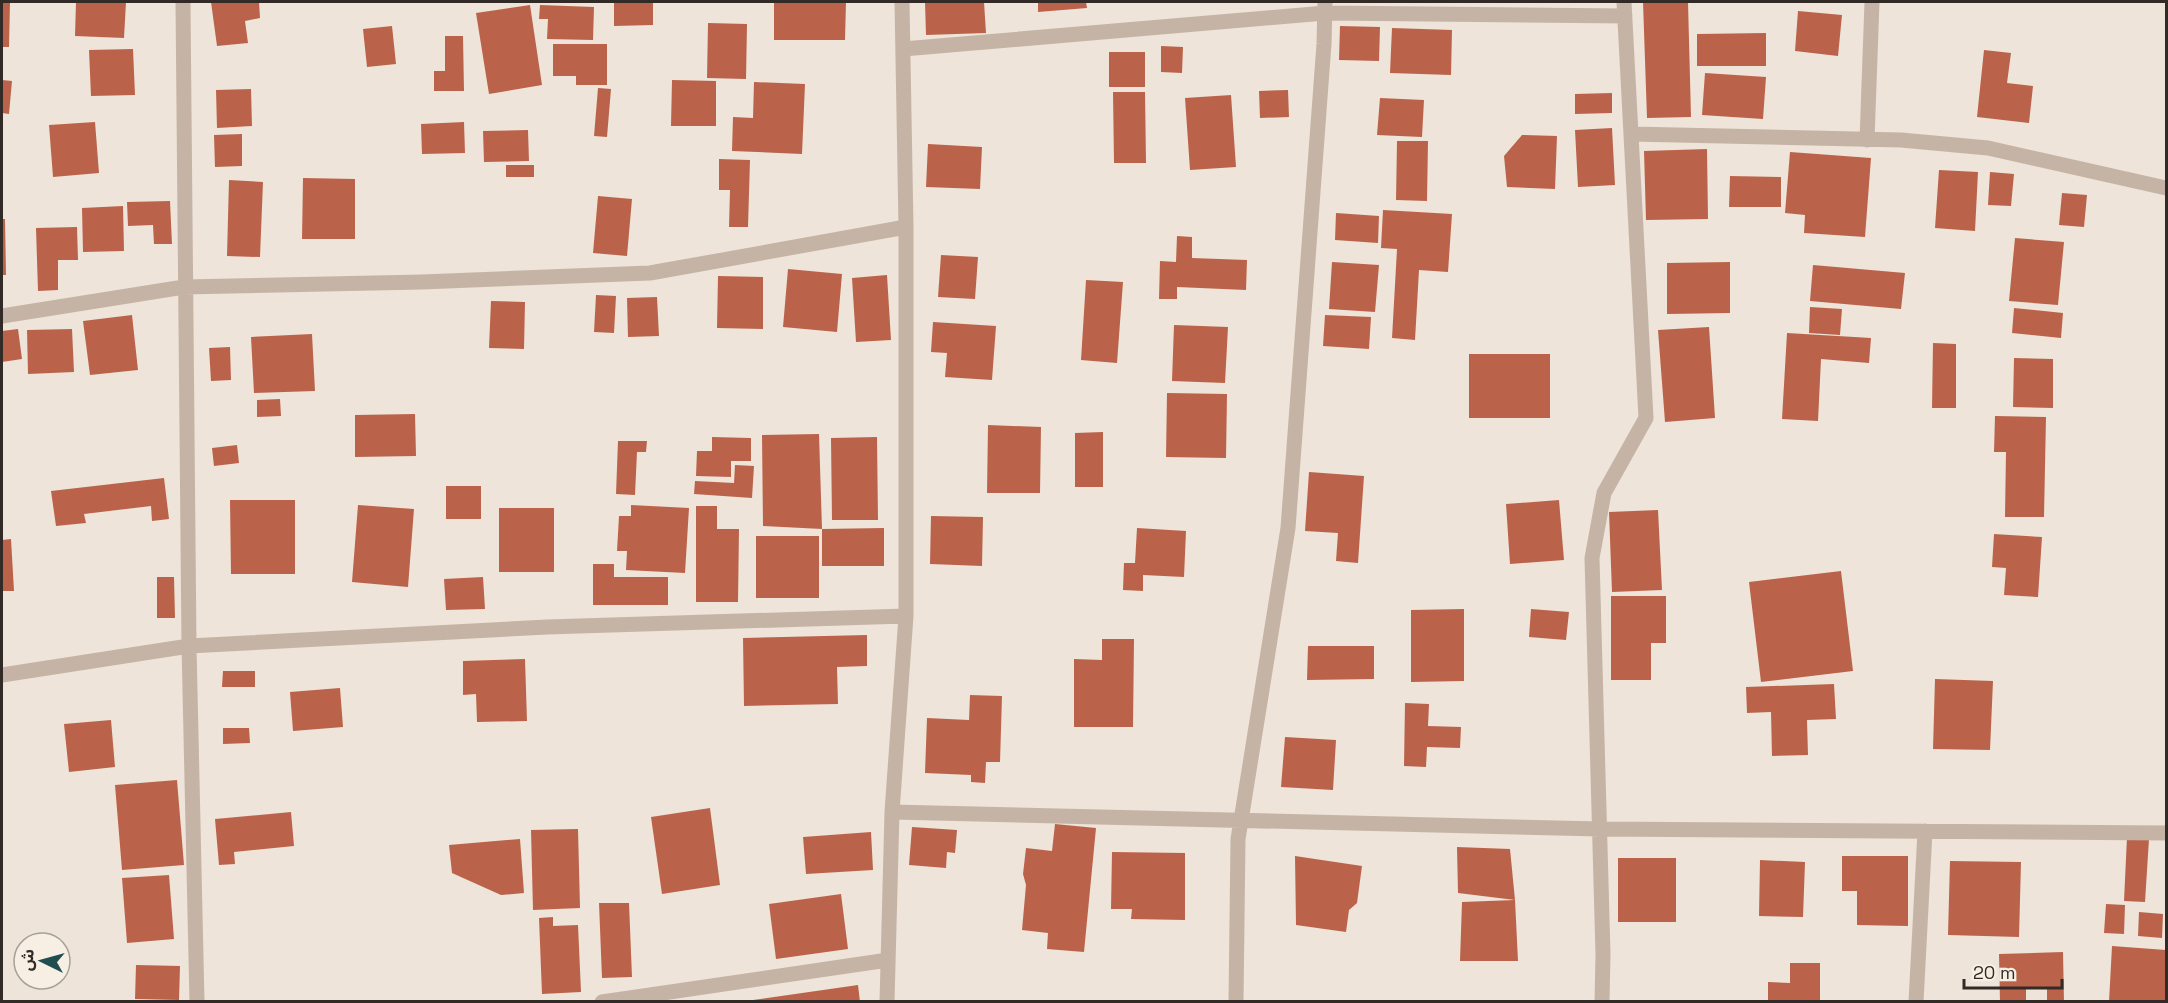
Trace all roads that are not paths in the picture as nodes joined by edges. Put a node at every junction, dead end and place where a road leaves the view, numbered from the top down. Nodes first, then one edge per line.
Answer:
1 (183, 2) edge
2 (902, 2) edge
3 (1872, 2) edge
4 (1325, 7) edge
5 (1624, 9) edge
6 (903, 49) junction
7 (1630, 134) junction
8 (1867, 140) junction
9 (2166, 188) edge
10 (906, 227) junction
11 (184, 287) junction
12 (2, 316) edge
13 (906, 616) junction
14 (189, 646) junction
15 (2, 675) edge
16 (892, 812) junction
17 (1241, 822) junction
18 (1600, 829) junction
19 (1925, 831) junction
20 (2166, 833) edge
21 (888, 960) junction
22 (197, 1002) edge
23 (602, 1002) edge
24 (887, 1002) edge
25 (1236, 1002) edge
26 (1602, 1002) edge
27 (1916, 1002) edge

1 - 11 street
2 - 6 street
3 - 8 street
4 - 5 street
4 - 6 street
4 - 17 street
5 - 7 street
6 - 10 street
7 - 8 street
7 - 18 street
8 - 9 street
10 - 11 street
10 - 13 street
11 - 12 street
11 - 14 street
13 - 14 street
13 - 16 street
14 - 15 street
14 - 22 street
16 - 17 street
16 - 21 street
17 - 18 street
17 - 25 street
18 - 19 street
18 - 26 street
19 - 20 street
19 - 27 street
21 - 23 street
21 - 24 street

